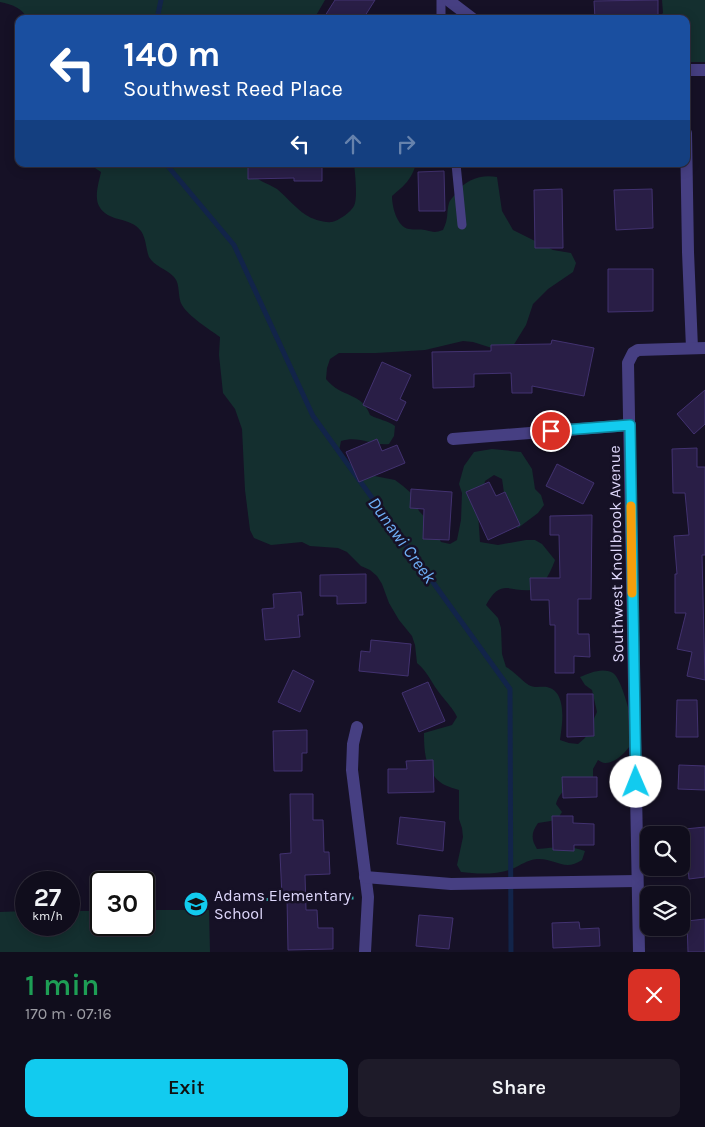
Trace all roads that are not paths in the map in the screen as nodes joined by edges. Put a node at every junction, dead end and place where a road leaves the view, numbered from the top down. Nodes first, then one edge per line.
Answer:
1 (441, 0) edge
2 (448, 0) edge
3 (441, 15) edge
4 (468, 15) edge
5 (690, 70) edge
6 (705, 70) edge
7 (456, 167) edge
8 (687, 167) edge
9 (462, 225) dead end
10 (699, 348) edge
11 (630, 425) junction
12 (453, 438) dead end
13 (357, 727) dead end
14 (365, 877) junction
15 (637, 880) junction
16 (365, 952) edge
17 (639, 952) edge

1 - 3 lane
2 - 4 street
5 - 6 street
7 - 9 lane
8 - 10 street, Southwest Knollbrook Avenue
10 - 11 street, Southwest Knollbrook Avenue
11 - 12 street
11 - 15 street, Southwest Knollbrook Avenue
13 - 14 street
14 - 15 street
14 - 16 street
15 - 17 street, Southwest Knollbrook Avenue

